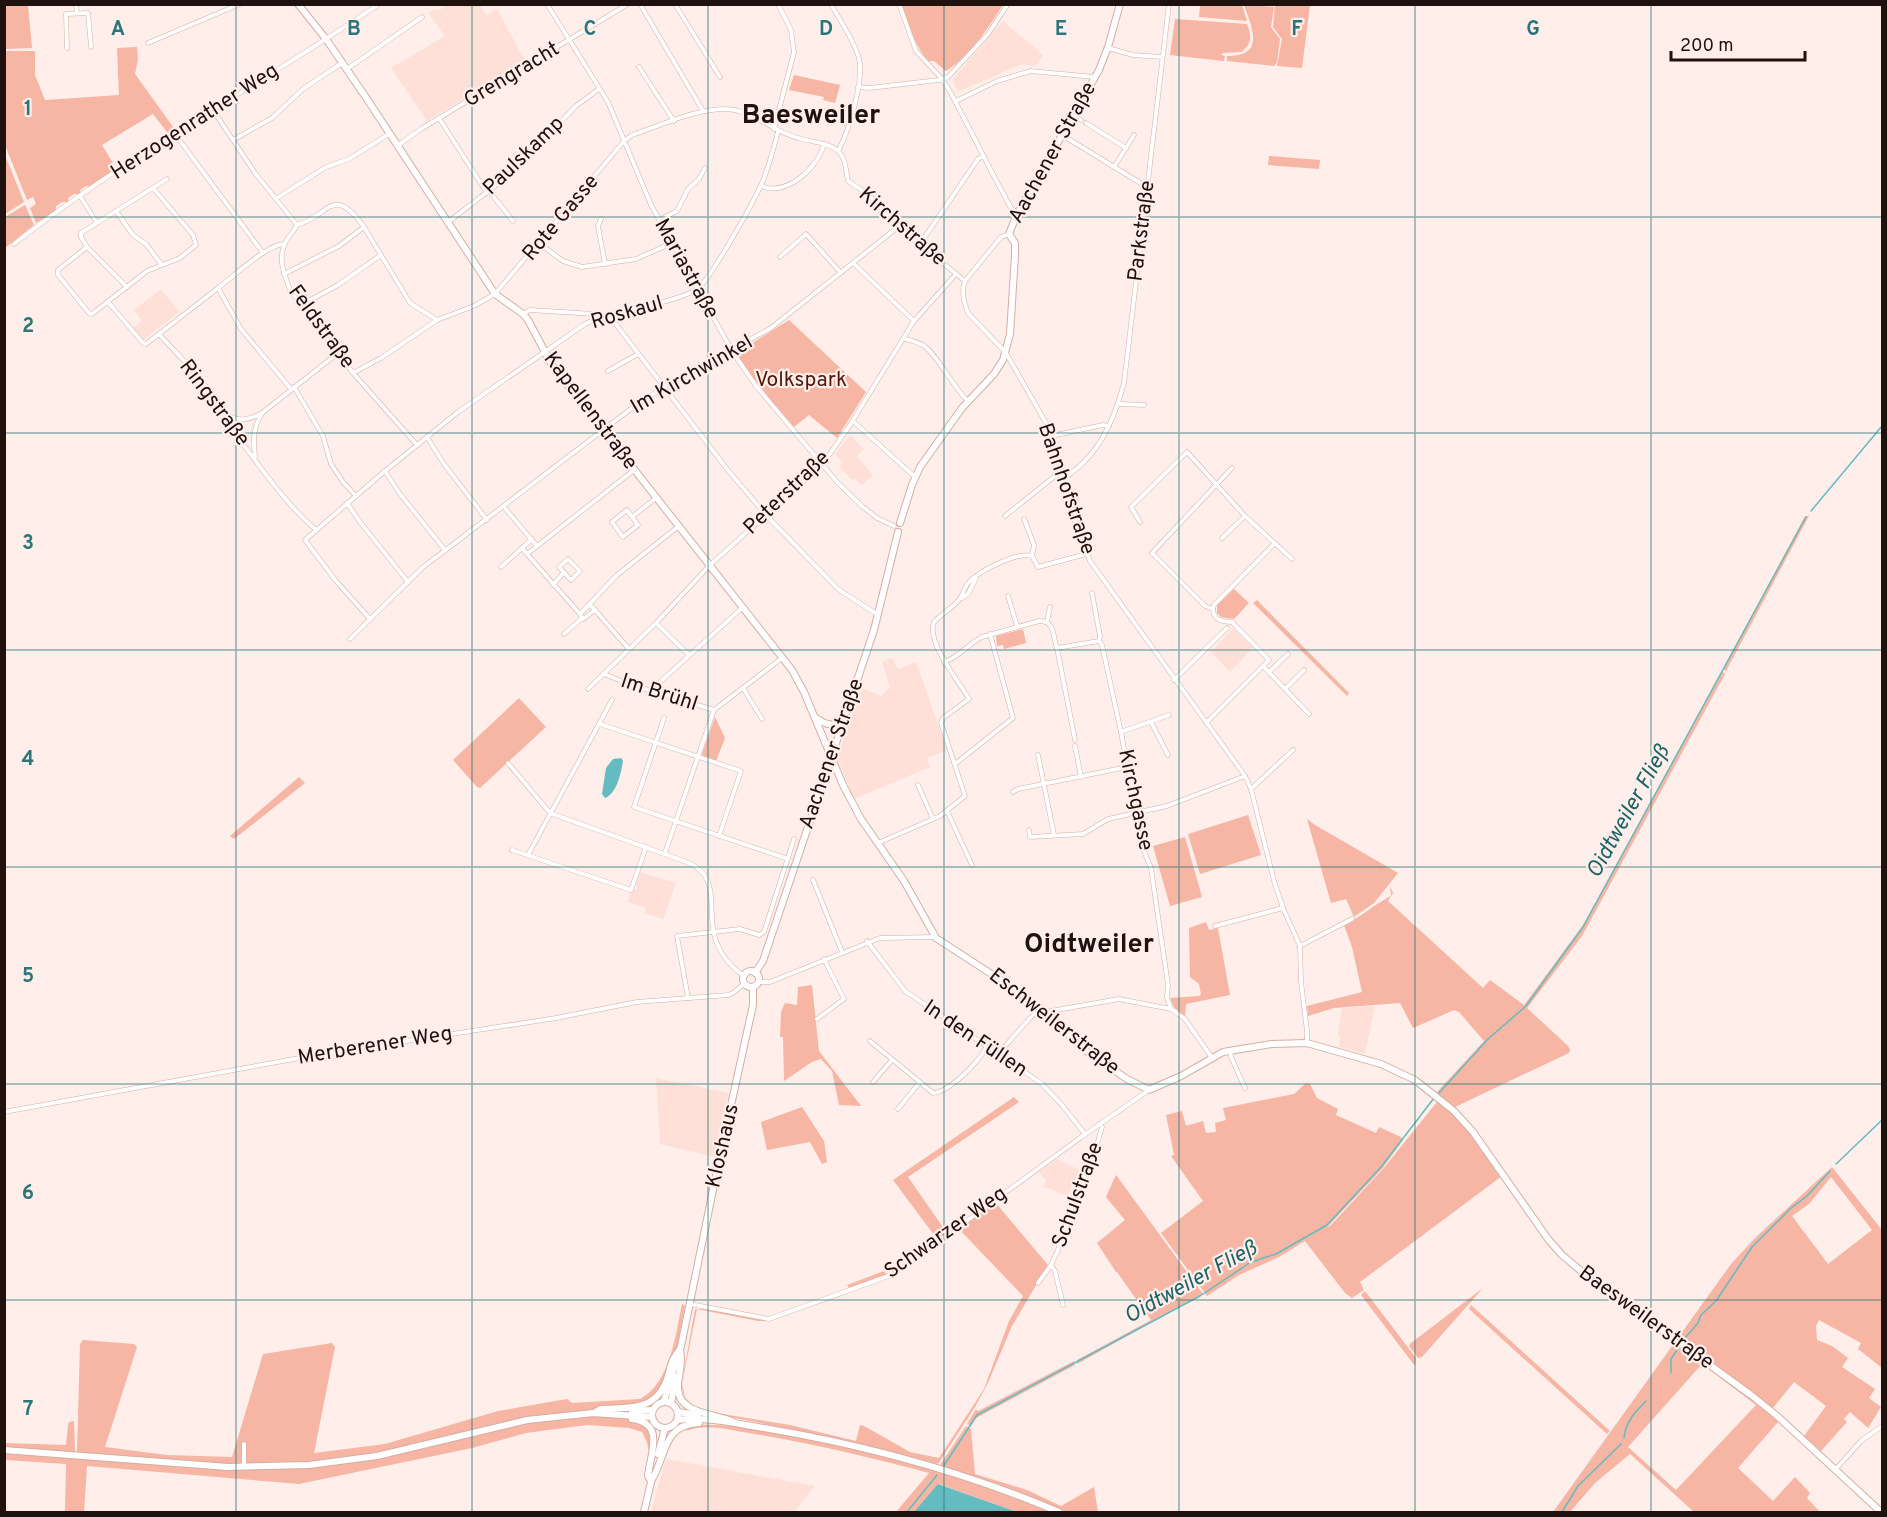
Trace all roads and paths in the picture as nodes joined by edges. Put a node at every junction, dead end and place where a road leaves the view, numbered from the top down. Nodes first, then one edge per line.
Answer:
1 (76, 4) edge
2 (240, 4) edge
3 (298, 4) edge
4 (379, 4) edge
5 (547, 4) edge
6 (628, 4) edge
7 (640, 4) edge
8 (675, 4) edge
9 (778, 4) edge
10 (898, 4) edge
11 (1008, 4) edge
12 (1120, 4) edge
13 (1169, 4) edge
14 (832, 5) edge
15 (76, 13) junction
16 (422, 16) dead end
17 (326, 39) junction
18 (570, 41) junction
19 (148, 43) dead end
20 (92, 47) dead end
21 (1108, 47) junction
22 (67, 48) dead end
23 (1162, 57) junction
24 (344, 66) junction
25 (639, 67) dead end
26 (720, 77) dead end
27 (1095, 77) junction
28 (942, 79) junction
29 (858, 87) junction
30 (599, 89) junction
31 (956, 101) junction
32 (213, 110) junction
33 (703, 111) junction
34 (1074, 116) junction
35 (439, 118) junction
36 (674, 121) junction
37 (776, 131) junction
38 (175, 134) junction
39 (389, 134) junction
40 (1062, 135) junction
41 (1134, 135) dead end
42 (233, 140) junction
43 (624, 141) junction
44 (824, 144) junction
45 (397, 146) junction
46 (1126, 147) junction
47 (838, 151) junction
48 (984, 156) junction
49 (1114, 167) junction
50 (705, 168) dead end
51 (167, 179) dead end
52 (1148, 185) junction
53 (761, 186) junction
54 (153, 188) junction
55 (488, 192) junction
56 (80, 196) junction
57 (277, 198) junction
58 (116, 211) junction
59 (1017, 214) junction
60 (601, 219) dead end
61 (659, 220) junction
62 (513, 221) dead end
63 (97, 223) junction
64 (447, 223) junction
65 (297, 225) junction
66 (364, 227) junction
67 (898, 227) junction
68 (1009, 234) junction
69 (672, 243) junction
70 (14, 244) dead end
71 (284, 244) junction
72 (540, 244) junction
73 (920, 244) junction
74 (87, 247) junction
75 (263, 253) junction
76 (381, 255) junction
77 (780, 258) dead end
78 (853, 263) junction
79 (161, 264) junction
80 (605, 264) junction
81 (841, 273) junction
82 (284, 274) junction
83 (956, 274) junction
84 (965, 281) junction
85 (127, 287) junction
86 (218, 288) junction
87 (698, 289) junction
88 (495, 294) junction
89 (108, 302) junction
90 (301, 305) junction
91 (523, 314) junction
92 (608, 314) junction
93 (598, 317) junction
94 (437, 320) junction
95 (914, 321) junction
96 (159, 334) junction
97 (904, 339) junction
98 (732, 351) junction
99 (544, 352) junction
100 (338, 353) junction
101 (1006, 353) junction
102 (638, 354) junction
103 (608, 371) dead end
104 (353, 373) junction
105 (665, 386) junction
106 (293, 388) junction
107 (968, 401) junction
108 (1119, 404) junction
109 (1144, 405) dead end
110 (262, 413) junction
111 (226, 414) junction
112 (853, 421) junction
113 (1109, 426) junction
114 (604, 431) junction
115 (1051, 436) junction
116 (427, 437) junction
117 (417, 445) junction
118 (255, 457) junction
119 (822, 465) junction
120 (1232, 468) dead end
121 (635, 470) junction
122 (385, 471) junction
123 (1060, 472) junction
124 (915, 477) junction
125 (1062, 479) junction
126 (1217, 485) junction
127 (356, 496) junction
128 (657, 498) junction
129 (347, 503) junction
130 (504, 507) junction
131 (766, 515) junction
132 (1005, 516) dead end
133 (1245, 516) junction
134 (632, 517) junction
135 (1024, 519) dead end
136 (487, 520) junction
137 (1140, 522) dead end
138 (680, 525) junction
139 (898, 527) junction
140 (316, 531) junction
141 (1222, 538) dead end
142 (532, 539) junction
143 (1274, 544) junction
144 (537, 546) junction
145 (522, 548) junction
146 (445, 550) junction
147 (527, 554) junction
148 (1086, 554) junction
149 (1032, 556) junction
150 (1292, 559) dead end
151 (710, 565) junction
152 (501, 567) dead end
153 (564, 572) junction
154 (408, 582) junction
155 (553, 585) junction
156 (1092, 593) dead end
157 (1008, 596) dead end
158 (590, 604) junction
159 (1050, 607) dead end
160 (742, 608) junction
161 (1213, 609) junction
162 (595, 610) junction
163 (878, 615) junction
164 (581, 616) junction
165 (370, 619) junction
166 (1047, 622) junction
167 (656, 623) junction
168 (1017, 626) junction
169 (1227, 628) dead end
170 (564, 634) dead end
171 (990, 634) junction
172 (350, 639) dead end
173 (1099, 641) junction
174 (1057, 648) junction
175 (629, 649) junction
176 (1288, 654) dead end
177 (689, 655) junction
178 (783, 658) junction
179 (944, 662) junction
180 (1263, 666) junction
181 (1304, 670) dead end
182 (1269, 672) junction
183 (604, 674) junction
184 (1174, 680) junction
185 (743, 688) junction
186 (588, 689) dead end
187 (1285, 689) junction
188 (650, 691) junction
189 (612, 700) dead end
190 (714, 711) junction
191 (846, 714) junction
192 (1309, 714) dead end
193 (1169, 715) dead end
194 (664, 718) dead end
195 (815, 718) junction
196 (762, 719) dead end
197 (1151, 722) junction
198 (1206, 723) junction
199 (600, 724) junction
200 (1121, 732) junction
201 (1075, 740) dead end
202 (655, 743) junction
203 (1075, 746) dead end
204 (1293, 750) dead end
205 (1038, 755) dead end
206 (1168, 755) dead end
207 (832, 756) junction
208 (698, 757) junction
209 (508, 763) dead end
210 (955, 764) junction
211 (1127, 767) junction
212 (1245, 776) junction
213 (1081, 777) junction
214 (825, 778) junction
215 (842, 780) junction
216 (1044, 784) junction
217 (918, 785) dead end
218 (1251, 789) junction
219 (1013, 792) dead end
220 (947, 811) junction
221 (550, 813) junction
222 (1136, 813) junction
223 (933, 819) junction
224 (676, 822) junction
225 (1029, 830) dead end
226 (1054, 835) junction
227 (719, 836) junction
228 (794, 839) dead end
229 (878, 843) junction
230 (646, 847) junction
231 (512, 850) dead end
232 (665, 853) junction
233 (528, 855) junction
234 (788, 859) junction
235 (972, 865) dead end
236 (813, 880) dead end
237 (1283, 908) junction
238 (1352, 920) dead end
239 (1215, 926) dead end
240 (713, 932) junction
241 (936, 938) junction
242 (867, 941) junction
243 (1300, 946) junction
244 (842, 952) junction
245 (824, 959) junction
246 (755, 973) junction
247 (743, 975) junction
248 (758, 982) junction
249 (744, 984) junction
250 (754, 990) junction
251 (688, 998) junction
252 (1040, 1008) junction
253 (1171, 1009) junction
254 (1047, 1015) junction
255 (817, 1019) dead end
256 (870, 1041) dead end
257 (1307, 1044) junction
258 (986, 1047) junction
259 (1230, 1050) junction
260 (998, 1054) junction
261 (1212, 1058) junction
262 (892, 1060) junction
263 (873, 1082) dead end
264 (919, 1083) junction
265 (1245, 1088) dead end
266 (1149, 1090) junction
267 (898, 1109) dead end
268 (4, 1112) edge
269 (1100, 1124) junction
270 (1085, 1134) junction
271 (1051, 1265) junction
272 (1038, 1283) dead end
273 (690, 1304) junction
274 (1063, 1305) dead end
275 (680, 1350) junction
276 (668, 1402) junction
277 (678, 1412) junction
278 (593, 1413) junction
279 (652, 1414) junction
280 (677, 1420) junction
281 (736, 1424) junction
282 (1882, 1426) edge
283 (662, 1428) junction
284 (244, 1444) dead end
285 (4, 1450) edge
286 (244, 1467) junction
287 (1834, 1470) junction
288 (651, 1481) junction
289 (644, 1512) edge
290 (1059, 1512) edge
291 (1881, 1512) edge

1 - 15 street
2 - 19 street
3 - 17 main road, Kapellenstraße
4 - 17 street, Herzogenrather Weg
5 - 18 street, Mariastraße
6 - 18 street, Grengracht
7 - 33 street
8 - 26 street
9 - 37 street
10 - 28 street
11 - 28 street
12 - 21 main road, Aachener Straße
13 - 23 street, Parkstraße
14 - 29 street
15 - 20 street
15 - 22 street
16 - 24 street
17 - 24 main road, Kapellenstraße
17 - 32 street, Herzogenrather Weg
18 - 30 street, Mariastraße
18 - 35 street, Grengracht
21 - 23 street
21 - 27 main road, Aachener Straße
23 - 52 street, Parkstraße
24 - 39 main road, Kapellenstraße
24 - 42 street
25 - 36 street
27 - 31 street
27 - 34 main road, Aachener Straße
28 - 29 street
28 - 31 street
29 - 47 street
30 - 43 street, Mariastraße
30 - 55 street, Paulskamp
31 - 48 street
32 - 38 street, Herzogenrather Weg
32 - 42 street
33 - 36 street
33 - 37 street
34 - 40 main road, Aachener Straße
34 - 46 street
35 - 45 street, Grengracht
35 - 55 street
36 - 43 street
37 - 44 street
37 - 53 street
38 - 56 street, Herzogenrather Weg
38 - 75 street
39 - 45 main road, Kapellenstraße
39 - 57 street
40 - 49 street
40 - 59 main road, Aachener Straße
41 - 46 street
42 - 57 street
43 - 61 street, Mariastraße
43 - 72 street, Rote Gasse
44 - 47 street
44 - 53 street
45 - 64 main road, Kapellenstraße
46 - 49 street
47 - 67 street, Kirchstraße
48 - 59 street
48 - 73 street
49 - 52 street
50 - 61 street
51 - 54 street
52 - 108 street, Parkstraße
53 - 87 street
54 - 58 street
54 - 79 street
55 - 62 street
55 - 64 street, Paulskamp
56 - 63 street
56 - 70 street, Herzogenrather Weg
57 - 65 street
58 - 63 street
58 - 79 street
59 - 68 main road, Aachener Straße
60 - 80 street
61 - 69 street, Mariastraße
63 - 74 street
64 - 88 main road, Kapellenstraße
65 - 66 street
65 - 71 street
66 - 76 street
66 - 82 street
67 - 73 street, Kirchstraße
67 - 78 street, Im Kirchwinkel
68 - 84 street
68 - 101 main road, Aachener Straße
69 - 80 street
69 - 87 street, Mariastraße
71 - 75 street
71 - 82 street, Feldstraße
72 - 80 street
72 - 88 street, Rote Gasse
73 - 83 street, Kirchstraße
74 - 85 street
74 - 89 street
75 - 86 street
76 - 90 street
76 - 94 street
77 - 81 street
78 - 81 street, Im Kirchwinkel
78 - 95 street
79 - 85 street
81 - 98 street, Im Kirchwinkel
82 - 90 street, Feldstraße
83 - 84 street, Kirchstraße
83 - 95 street, Peterstraße
84 - 101 street, Kirchstraße
85 - 89 street
86 - 96 street
86 - 106 street
87 - 92 street, Roskaul
87 - 98 street, Mariastraße
88 - 91 main road, Kapellenstraße
88 - 94 street
89 - 96 street
90 - 100 street, Feldstraße
91 - 93 street
91 - 99 main road, Kapellenstraße
92 - 93 street, Roskaul
92 - 102 street
93 - 99 street, Roskaul
94 - 104 street
95 - 97 street, Peterstraße
96 - 111 street, Ringstraße
97 - 107 street
97 - 112 street, Peterstraße
98 - 105 street, Im Kirchwinkel
98 - 119 street, Mariastraße
99 - 114 main road, Kapellenstraße
99 - 116 street, Roskaul
100 - 104 street, Feldstraße
100 - 106 street
101 - 107 main road, Aachener Straße
101 - 115 street, Bahnhofstraße
102 - 103 street
102 - 105 street
104 - 117 street, Feldstraße
105 - 114 street, Im Kirchwinkel
105 - 131 street
106 - 110 street
106 - 127 street
107 - 124 main road, Aachener Straße
108 - 109 street
108 - 113 street, Parkstraße
110 - 111 street
110 - 118 street
111 - 118 street, Ringstraße
112 - 119 street, Peterstraße
112 - 124 street
113 - 115 street
113 - 125 street, Parkstraße
114 - 121 main road, Kapellenstraße
114 - 130 street, Im Kirchwinkel
115 - 123 street, Bahnhofstraße
116 - 117 street, Roskaul
116 - 136 street
117 - 122 street, Roskaul
118 - 140 street, Ringstraße
119 - 131 street, Peterstraße
119 - 139 street, Mariastraße
120 - 126 street
121 - 128 main road, Kapellenstraße
121 - 144 street
122 - 127 street, Roskaul
122 - 146 street
123 - 125 street, Bahnhofstraße
123 - 132 street
124 - 139 main road, Aachener Straße
125 - 148 street, Bahnhofstraße
126 - 133 street
126 - 137 street
126 - 161 street
127 - 129 street, Roskaul
128 - 134 street
128 - 138 main road, Kapellenstraße
129 - 140 street, Roskaul
129 - 154 street
130 - 136 street, Im Kirchwinkel
130 - 142 street
131 - 151 street, Peterstraße
131 - 163 street
133 - 141 street
133 - 143 street
134 - 134 street
135 - 149 street
136 - 146 street, Im Kirchwinkel
138 - 151 main road, Kapellenstraße
138 - 158 street
139 - 163 main road, Aachener Straße
140 - 165 street, Roskaul
142 - 144 street
142 - 145 street
143 - 150 street
143 - 161 street
144 - 147 street
145 - 147 street
145 - 152 street
146 - 154 street, Im Kirchwinkel
147 - 155 street
148 - 149 street
148 - 184 street, Bahnhofstraße
149 - 179 street
151 - 160 main road, Kapellenstraße
151 - 167 street, Peterstraße
153 - 153 street
153 - 155 street
154 - 165 street, Im Kirchwinkel
155 - 164 street
156 - 173 street, Kirchgasse
157 - 168 street
158 - 162 street
158 - 164 street
159 - 166 street
160 - 177 street
160 - 178 main road, Kapellenstraße
161 - 180 street
162 - 164 street
162 - 175 street
163 - 191 main road, Aachener Straße
164 - 170 street
165 - 172 street, Im Kirchwinkel
166 - 168 street
166 - 174 street
167 - 175 street, Peterstraße
167 - 177 street
168 - 171 street
169 - 184 street
171 - 179 street
171 - 210 street
173 - 174 street
173 - 200 street, Kirchgasse
174 - 201 street
175 - 183 street, Peterstraße
176 - 182 street
177 - 188 street
178 - 185 street, Im Brühl
178 - 195 main road, Kapellenstraße
179 - 210 street
180 - 182 street
180 - 198 street
181 - 187 street
182 - 187 street
183 - 186 street, Peterstraße
183 - 188 street, Im Brühl
184 - 198 street, Bahnhofstraße
185 - 190 street, Im Brühl
185 - 196 street
187 - 192 street
188 - 190 street, Im Brühl
189 - 199 street
190 - 208 street
191 - 195 main road
191 - 207 main road, Aachener Straße
193 - 197 street
194 - 202 street
195 - 207 main road, Kapellenstraße
197 - 200 street
197 - 206 street
198 - 212 street, Bahnhofstraße
199 - 202 street
199 - 221 street
200 - 211 street, Kirchgasse
202 - 208 street
202 - 224 street
203 - 213 street
204 - 218 street
205 - 216 street
207 - 214 main road, Aachener Straße
207 - 215 main road, Eschweilerstraße
208 - 224 street
208 - 227 street
209 - 221 street
210 - 220 street
211 - 213 street
211 - 222 street, Kirchgasse
212 - 218 street, Bahnhofstraße
212 - 222 street
213 - 216 street
214 - 215 main road
214 - 246 main road, Aachener Straße
215 - 229 main road, Eschweilerstraße
216 - 219 street
216 - 226 street
217 - 223 street
218 - 237 street, Bahnhofstraße
220 - 223 street
220 - 235 street
221 - 230 street
221 - 233 street
222 - 226 street
222 - 253 street, Kirchgasse
223 - 229 street
224 - 227 street
224 - 232 street
225 - 226 street
227 - 234 street
228 - 234 street
229 - 241 main road, Eschweilerstraße
230 - 232 street
230 - 233 street
231 - 233 street
232 - 240 street
234 - 240 street
236 - 244 street
237 - 239 street
237 - 243 street, Bahnhofstraße
238 - 243 street
240 - 247 street
240 - 251 street
241 - 242 street
241 - 252 main road, Eschweilerstraße
242 - 244 street
242 - 258 street, In den Füllen
243 - 257 street, Bahnhofstraße
244 - 245 street
245 - 248 street
245 - 255 street
246 - 247 main road
246 - 248 main road
247 - 249 main road
248 - 250 main road
249 - 250 main road
249 - 251 street, Merberener Weg
250 - 273 main road, Kloshaus
251 - 268 street, Merberener Weg
252 - 254 main road, Eschweilerstraße
252 - 260 street
253 - 254 street
253 - 261 street
254 - 266 main road, Eschweilerstraße
256 - 262 street
257 - 259 main road
257 - 287 main road, Baesweilerstraße
258 - 260 street, In den Füllen
258 - 264 street
259 - 261 main road
259 - 265 street
260 - 270 street, In den Füllen
261 - 266 main road
262 - 263 street
262 - 264 street
264 - 267 street
266 - 269 street, Schulstraße
269 - 270 street, Schulstraße
269 - 271 street, Schulstraße
270 - 273 street, Schwarzer Weg
271 - 272 street, Schulstraße
271 - 274 street, Schulstraße
273 - 275 main road, Kloshaus
275 - 276 main road
275 - 278 main road
275 - 281 main road
276 - 277 main road
276 - 279 main road
277 - 280 main road
277 - 281 main road
278 - 279 main road
278 - 286 main road
278 - 288 main road
279 - 283 main road
280 - 281 main road
280 - 283 main road
281 - 288 main road
281 - 290 main road
282 - 287 street
283 - 288 main road
284 - 286 street
285 - 286 main road
287 - 291 main road, Baesweilerstraße
288 - 289 main road

